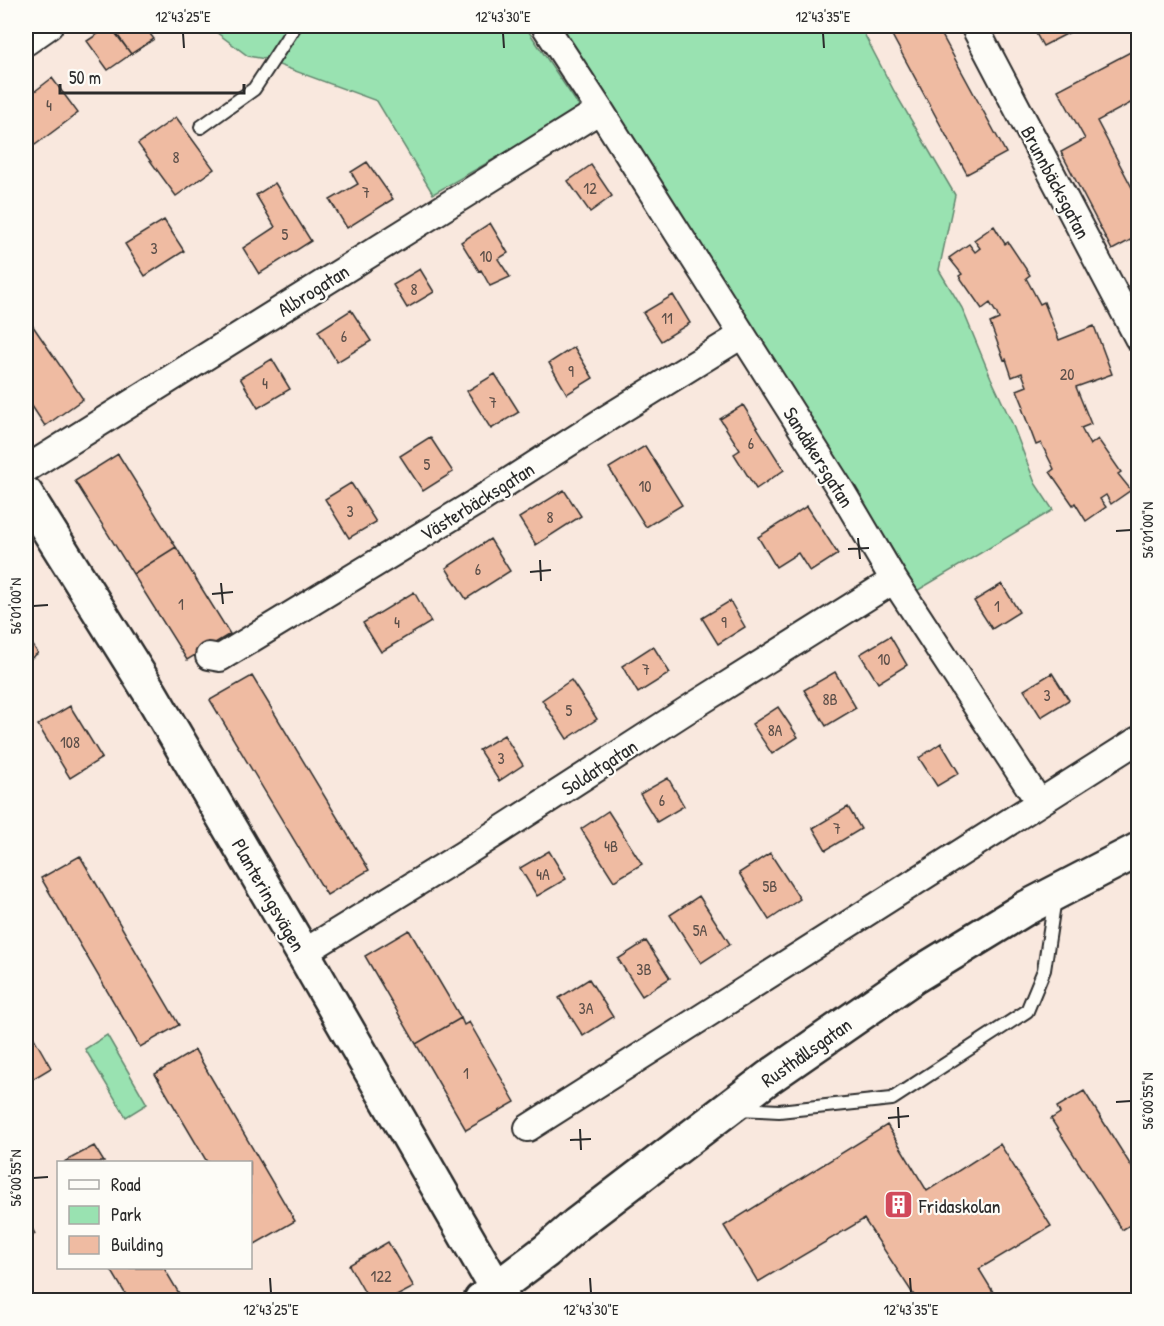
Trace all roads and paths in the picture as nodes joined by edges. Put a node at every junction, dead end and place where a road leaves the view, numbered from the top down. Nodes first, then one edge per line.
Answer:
1 (49, 26) edge
2 (295, 26) edge
3 (545, 26) edge
4 (974, 26) edge
5 (26, 42) edge
6 (600, 110) junction
7 (201, 127) dead end
8 (742, 335) junction
9 (1138, 338) edge
10 (26, 469) edge
11 (26, 494) edge
12 (894, 580) junction
13 (209, 656) dead end
14 (1138, 740) edge
15 (1039, 802) junction
16 (1138, 850) edge
17 (1056, 892) junction
18 (303, 952) junction
19 (728, 1109) junction
20 (528, 1128) dead end
21 (494, 1297) edge

1 - 5 street
2 - 7 lane
3 - 6 street, Sandåkersgatan
4 - 9 street, Brunnbäcksgatan
6 - 8 street, Sandåkersgatan
6 - 10 street, Albrogatan
8 - 12 street, Sandåkersgatan
8 - 13 street, Västerbäcksgatan
11 - 18 street, Planteringsvägen
12 - 15 street, Sandåkersgatan
12 - 18 street, Soldatgatan
14 - 15 street
15 - 20 street
16 - 17 street, Rusthållsgatan
17 - 19 street, Rusthållsgatan
17 - 19 lane
18 - 21 street, Planteringsvägen
19 - 21 street, Rusthållsgatan

